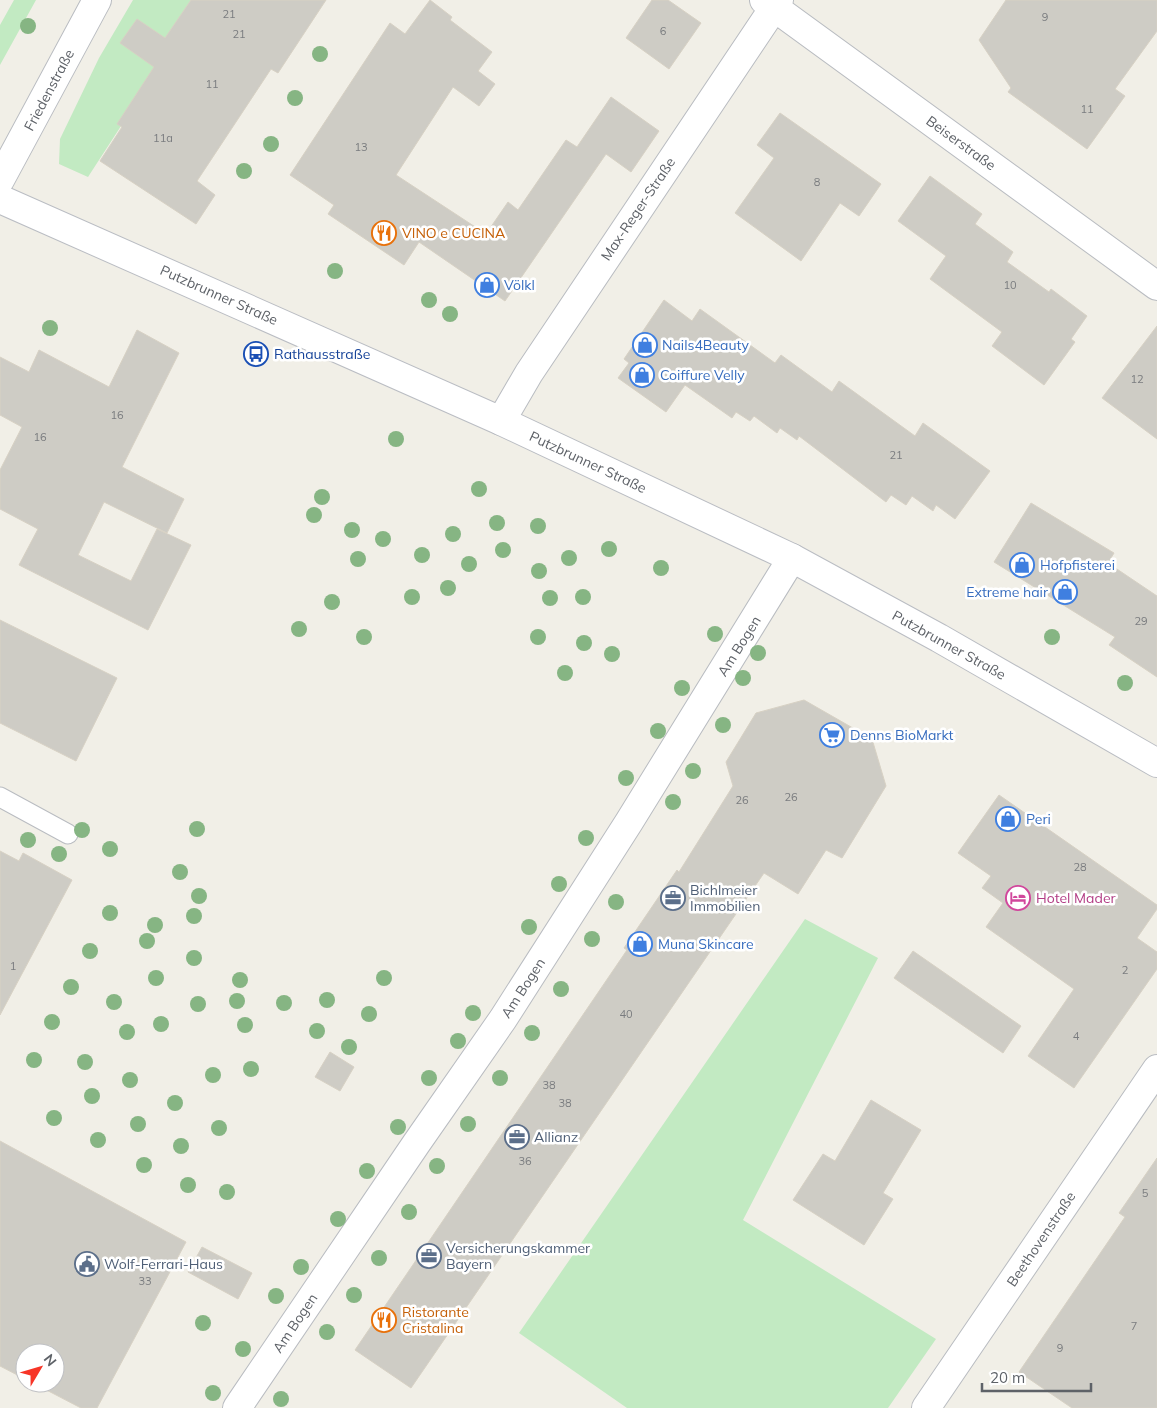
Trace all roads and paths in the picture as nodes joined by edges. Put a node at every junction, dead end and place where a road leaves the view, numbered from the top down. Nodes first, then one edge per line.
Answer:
1 (97, 0) edge
2 (773, 2) edge
3 (0, 180) edge
4 (0, 199) edge
5 (1157, 286) edge
6 (501, 421) junction
7 (792, 558) junction
8 (1157, 763) edge
9 (0, 797) edge
10 (68, 834) dead end
11 (1157, 1069) edge
12 (238, 1408) edge
13 (926, 1408) edge

1 - 3 street, Friedenstraße
2 - 5 street, Beiserstraße
2 - 6 street, Max-Reger-Straße
4 - 6 street, Putzbrunner Straße
6 - 7 street, Putzbrunner Straße
7 - 8 street, Putzbrunner Straße
7 - 12 street, Am Bogen
9 - 10 lane
11 - 13 street, Beethovenstraße

